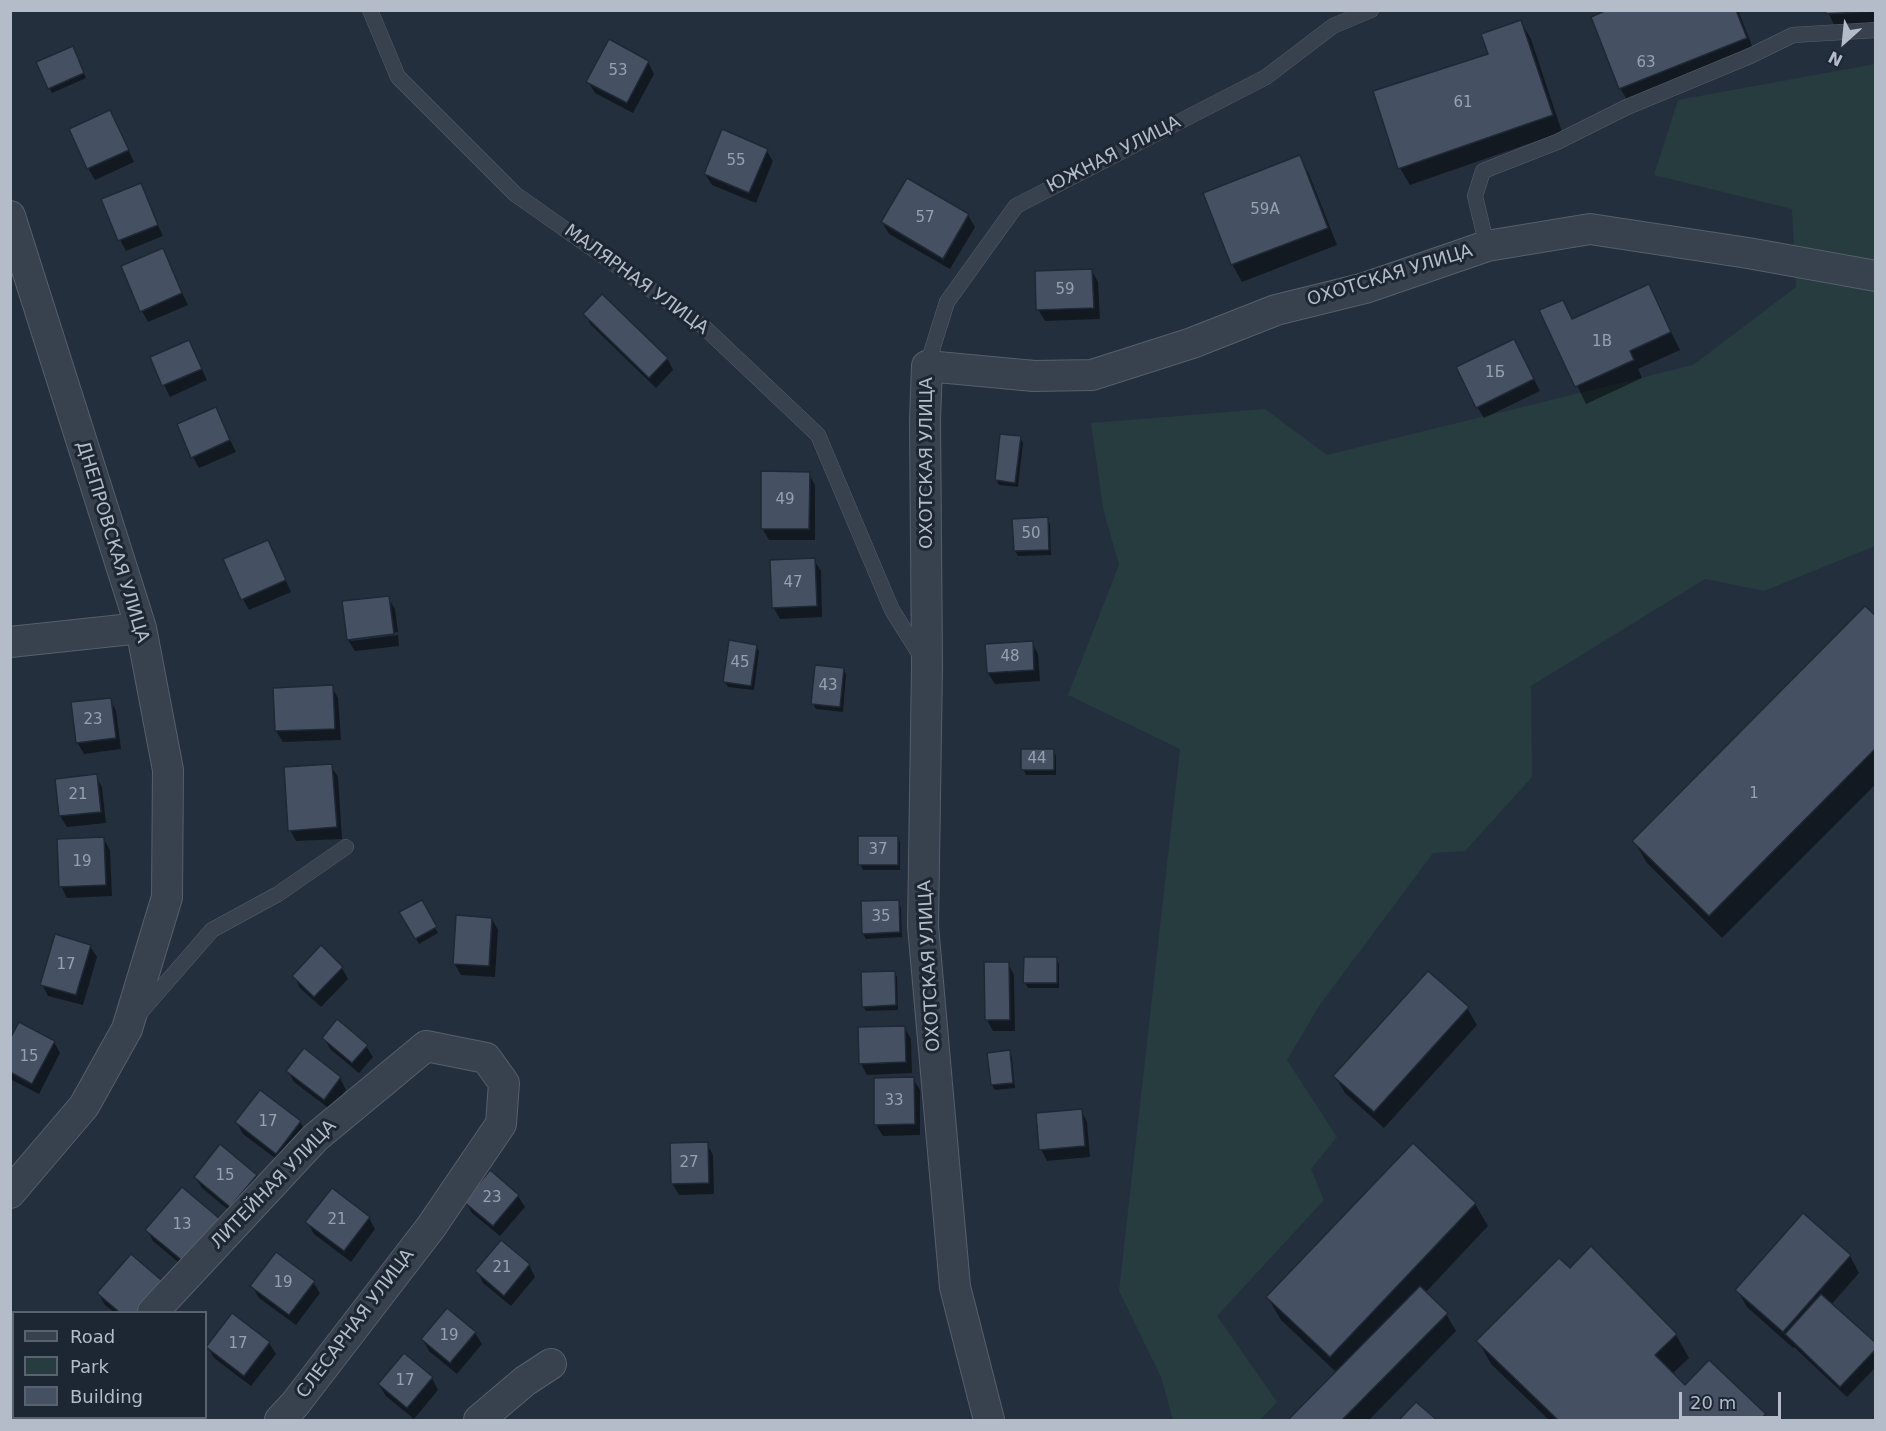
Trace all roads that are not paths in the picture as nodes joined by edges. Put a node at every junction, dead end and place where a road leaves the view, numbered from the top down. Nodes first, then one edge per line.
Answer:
1 (370, 10) edge
2 (1371, 10) edge
3 (1875, 30) edge
4 (10, 216) edge
5 (1487, 246) junction
6 (1875, 276) edge
7 (927, 366) junction
8 (141, 628) junction
9 (10, 642) edge
10 (927, 666) junction
11 (346, 847) dead end
12 (126, 1029) junction
13 (10, 1193) edge
14 (430, 1227) joint
15 (154, 1311) edge
16 (551, 1364) dead end
17 (280, 1420) edge
18 (479, 1420) edge
19 (989, 1420) edge

1 - 10 lane, МАЛЯРНАЯ УЛИЦА
2 - 7 lane, ЮЖНАЯ УЛИЦА
3 - 5 lane
4 - 8 street, ДНЕПРОВСКАЯ УЛИЦА
5 - 6 street, ОХОТСКАЯ УЛИЦА
5 - 7 street, ОХОТСКАЯ УЛИЦА
7 - 10 street, ОХОТСКАЯ УЛИЦА
8 - 9 street
8 - 12 street, ДНЕПРОВСКАЯ УЛИЦА
10 - 19 street, ОХОТСКАЯ УЛИЦА
11 - 12 lane
12 - 13 street, ДНЕПРОВСКАЯ УЛИЦА
14 - 15 street, ЛИТЕЙНАЯ УЛИЦА
14 - 17 street, СЛЕСАРНАЯ УЛИЦА
16 - 18 street

